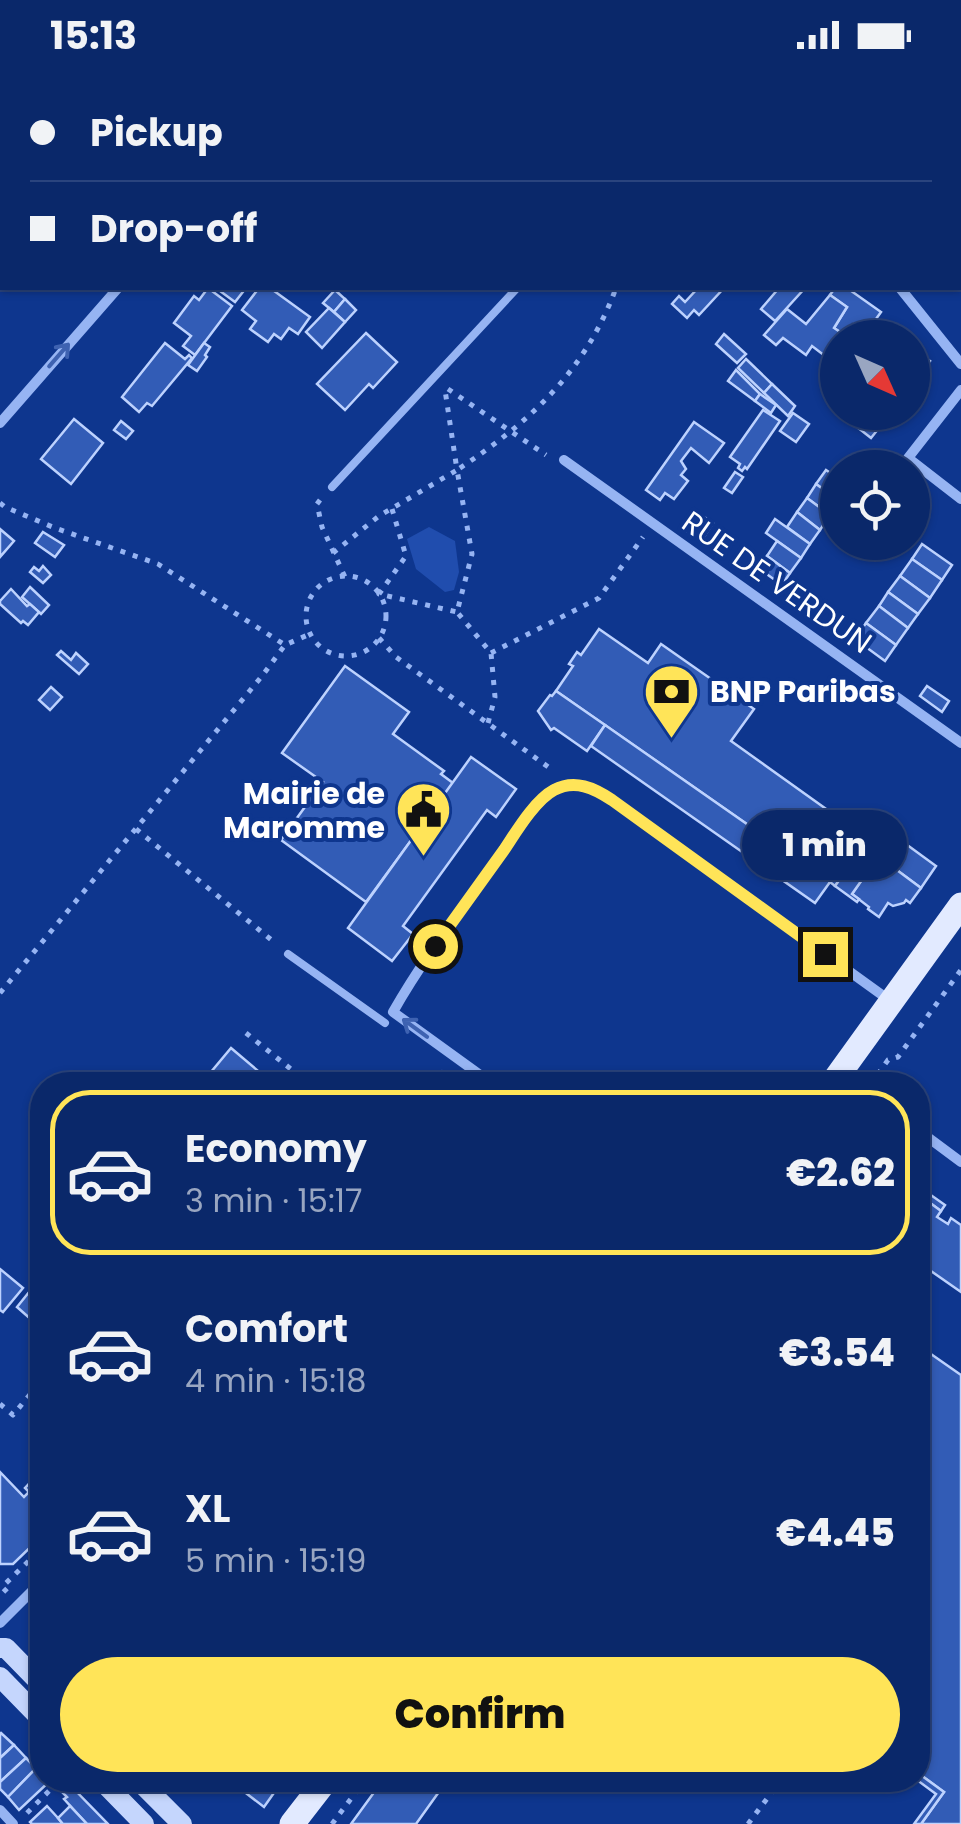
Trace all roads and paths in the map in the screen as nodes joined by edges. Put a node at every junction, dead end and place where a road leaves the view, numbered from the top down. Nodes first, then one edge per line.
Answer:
1 (116, 290) edge
2 (515, 290) edge
3 (615, 290) edge
4 (902, 290) edge
5 (961, 364) edge
6 (434, 377) junction
7 (445, 387) junction
8 (961, 390) edge
9 (0, 423) edge
10 (512, 432) junction
11 (564, 460) joint
12 (457, 470) junction
13 (332, 487) joint
14 (961, 499) edge
15 (0, 502) edge
16 (391, 508) junction
17 (645, 534) dead end
18 (333, 553) junction
19 (345, 577) junction
20 (379, 594) junction
21 (458, 612) junction
22 (310, 634) junction
23 (379, 638) junction
24 (284, 645) junction
25 (491, 653) junction
26 (488, 724) junction
27 (961, 744) edge
28 (574, 785) junction
29 (136, 829) junction
30 (961, 906) edge
31 (288, 954) joint
32 (961, 970) edge
33 (0, 993) edge
34 (891, 1002) junction
35 (385, 1022) dead end
36 (246, 1033) dead end
37 (295, 1072) edge
38 (476, 1072) edge
39 (846, 1072) edge
40 (879, 1072) edge
41 (930, 1139) edge
42 (961, 1162) edge
43 (30, 1394) edge
44 (0, 1404) edge
45 (30, 1593) edge
46 (0, 1623) edge
47 (0, 1648) edge
48 (30, 1673) edge
49 (0, 1677) edge
50 (30, 1708) edge
51 (48, 1792) edge
52 (113, 1792) edge
53 (150, 1792) edge
54 (317, 1792) edge
55 (357, 1792) edge
56 (772, 1792) edge
57 (0, 1810) edge
58 (26, 1813) dead end
59 (12, 1824) edge
60 (144, 1824) edge
61 (182, 1824) edge
62 (292, 1824) edge
63 (332, 1824) edge
64 (748, 1824) edge

9 -> 1 street
2 - 6 lane
3 - 10 path
4 - 5 street
6 - 7 path
6 - 13 lane
7 - 10 path
7 - 12 path
8 - 14 street
10 - 11 path
10 - 12 path
11 - 27 street, RUE DE VERDUN
12 - 16 path
12 - 21 path
13 - 18 path
15 - 24 path
16 - 18 path
16 - 20 path
17 - 25 path
18 - 19 path
19 - 20 path
19 - 22 path
20 - 21 path
20 - 23 path
21 - 25 path
22 - 23 path
22 - 24 path
23 - 26 path
24 - 29 path
25 - 26 path
26 - 28 path
28 - 34 street
38 -> 28 street
29 - 31 path
29 - 33 path
30 - 34 main road
31 - 35 lane
32 - 40 path
34 - 39 main road
36 - 37 path
41 - 42 street
43 - 44 path
45 - 46 street
47 - 48 street
49 - 50 street
51 - 58 path
52 - 60 street
53 - 61 street
54 - 62 main road
55 - 63 path
56 - 64 path
57 - 59 street

